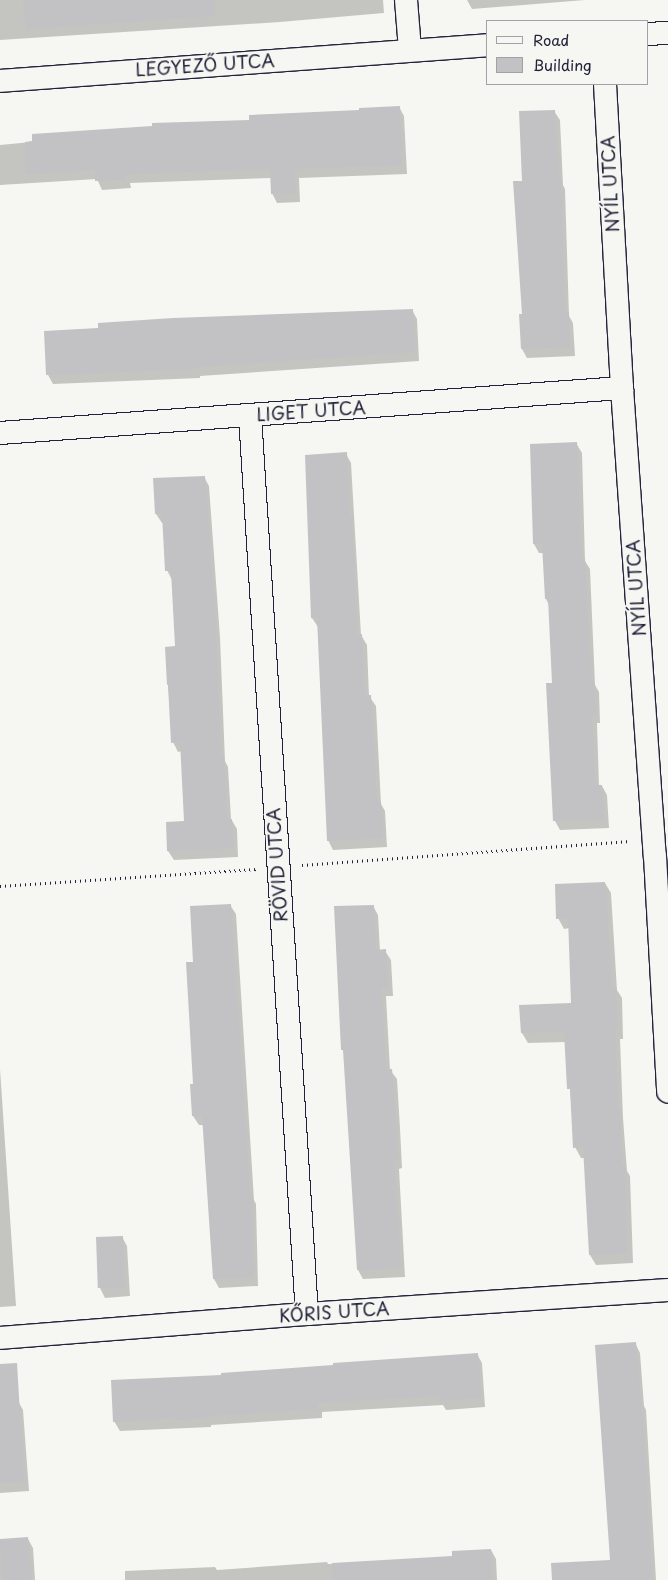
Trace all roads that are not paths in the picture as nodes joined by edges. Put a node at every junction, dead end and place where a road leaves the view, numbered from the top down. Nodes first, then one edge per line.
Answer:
1 (406, 0) edge
2 (668, 33) edge
3 (648, 34) edge
4 (486, 45) edge
5 (410, 50) junction
6 (0, 81) edge
7 (604, 85) edge
8 (622, 388) junction
9 (250, 416) junction
10 (0, 433) edge
11 (662, 856) edge
12 (668, 1092) edge
13 (668, 1290) edge
14 (307, 1314) junction
15 (0, 1338) edge

1 - 5 street
2 - 3 street
4 - 5 street, LEGYEZŐ UTCA
5 - 6 street, LEGYEZŐ UTCA
7 - 8 street, NYÍL UTCA
8 - 9 street, LIGET UTCA
8 - 11 street, NYÍL UTCA
9 - 10 street, LIGET UTCA
9 - 14 street, RÖVID UTCA
11 - 12 street, NYÍL UTCA
13 - 14 street, KŐRIS UTCA
14 - 15 street, KŐRIS UTCA

